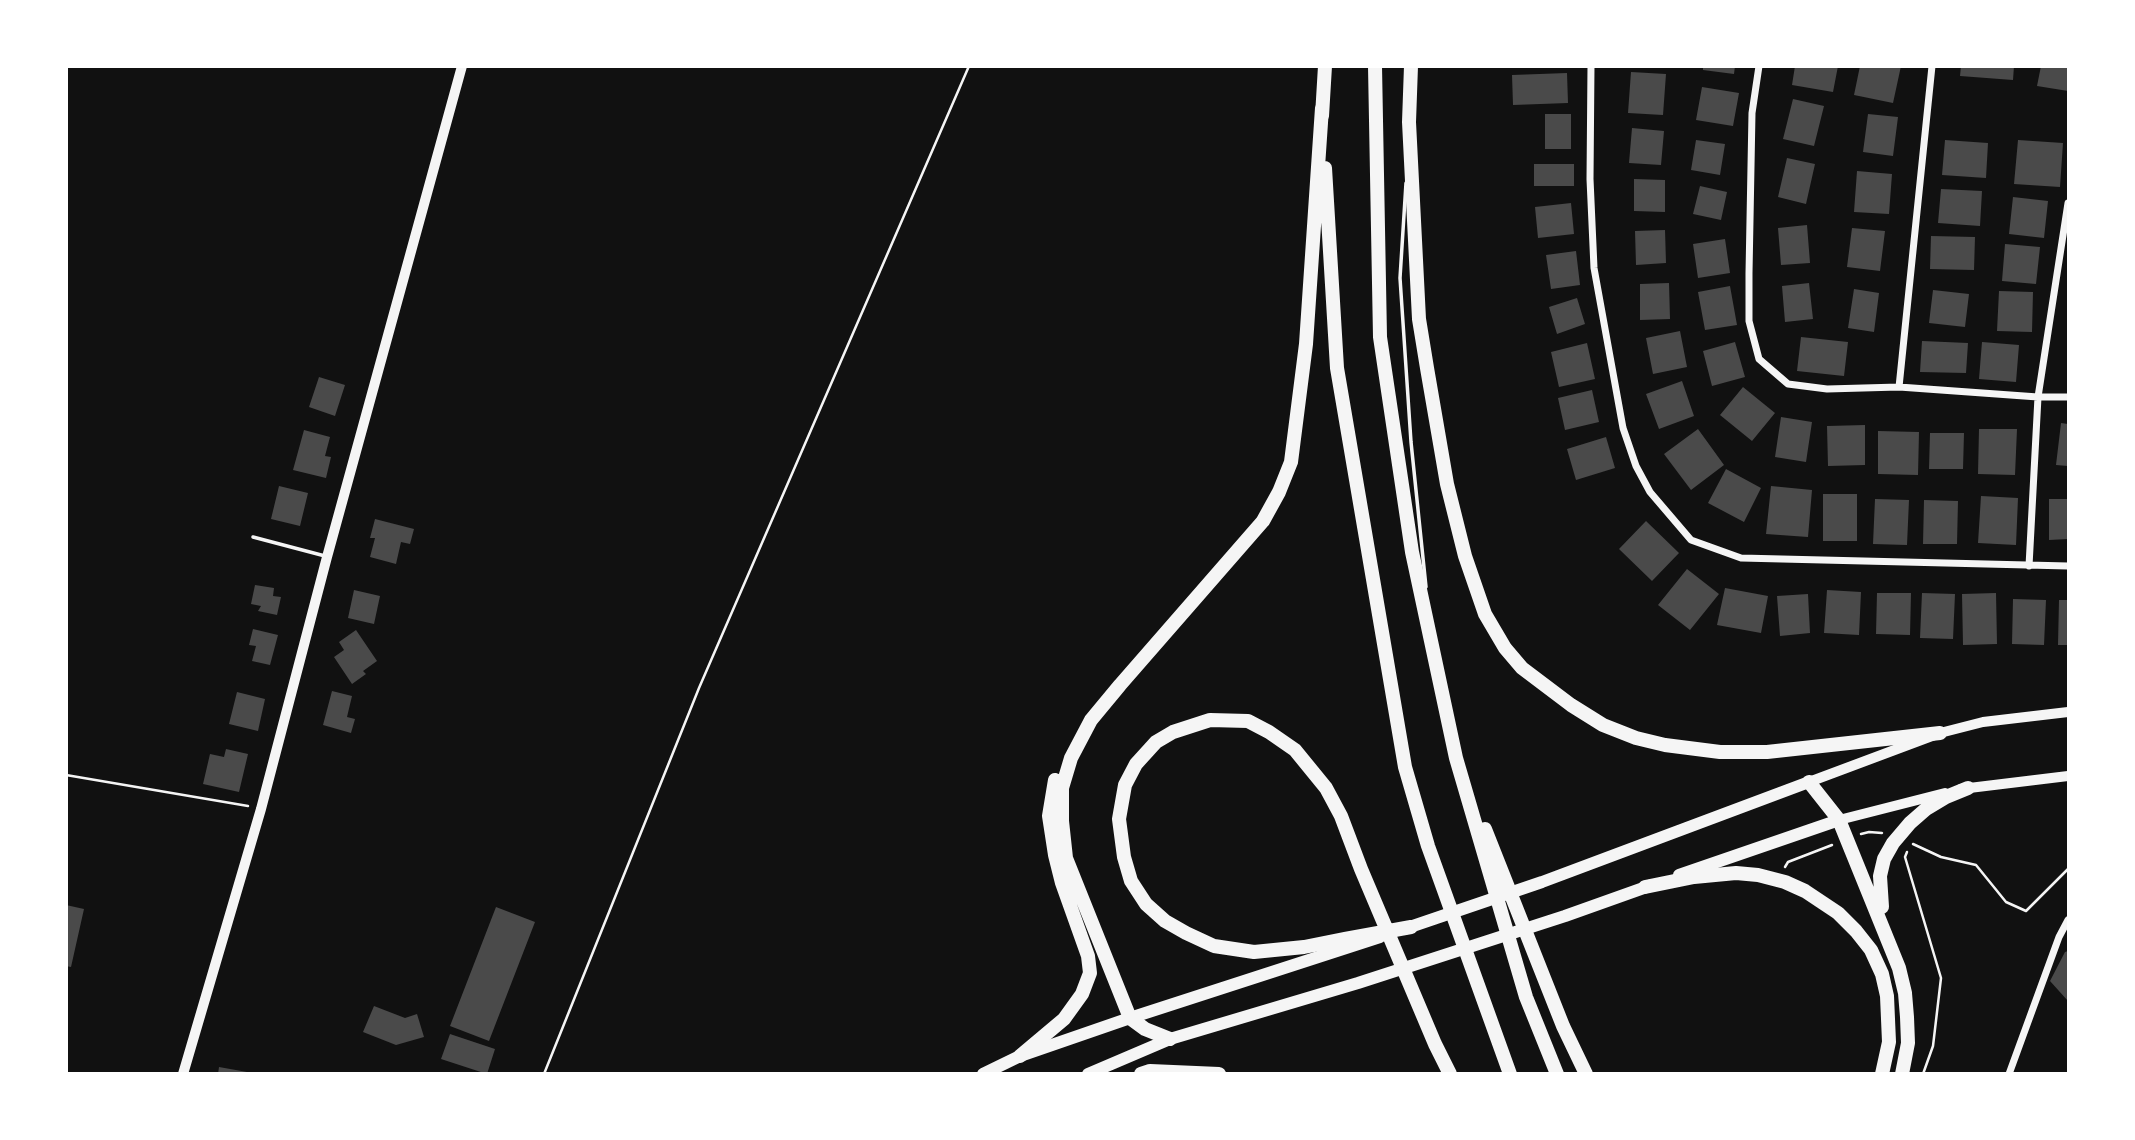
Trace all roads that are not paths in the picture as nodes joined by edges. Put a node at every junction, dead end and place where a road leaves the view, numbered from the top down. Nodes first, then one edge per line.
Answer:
1 (462, 66) edge
2 (1325, 66) edge
3 (1375, 66) edge
4 (1411, 66) edge
5 (1591, 66) edge
6 (1759, 66) edge
7 (1932, 66) edge
8 (1322, 108) junction
9 (1409, 122) junction
10 (2068, 203) edge
11 (1899, 387) junction
12 (2038, 397) junction
13 (2068, 397) edge
14 (253, 537) dead end
15 (327, 556) junction
16 (2029, 566) junction
17 (2068, 566) edge
18 (1432, 645) junction
19 (1120, 685) junction
20 (2068, 712) edge
21 (1940, 733) junction
22 (1456, 758) junction
23 (2068, 776) edge
24 (1809, 782) junction
25 (1968, 788) junction
26 (1839, 820) junction
27 (1646, 887) junction
28 (2068, 920) edge
29 (1410, 927) joint
30 (1887, 933) junction
31 (1349, 943) junction
32 (1130, 1018) junction
33 (1170, 1039) junction
34 (1020, 1056) junction
35 (183, 1073) edge
36 (984, 1073) edge
37 (1088, 1073) edge
38 (1141, 1073) edge
39 (1219, 1073) edge
40 (1450, 1073) edge
41 (1510, 1073) edge
42 (1557, 1073) edge
43 (1586, 1073) edge
44 (1882, 1073) edge
45 (1902, 1073) edge
46 (2009, 1073) edge

1 - 15 street
2 - 8 highway
3 - 18 highway
4 - 9 highway
5 - 16 street
6 - 11 street
7 - 11 street
8 - 19 highway
8 - 41 highway
9 - 18 lane
9 - 21 highway
10 - 12 street
11 - 12 street
12 - 13 street
12 - 16 street
14 - 15 lane
15 - 35 street
16 - 17 street
18 - 22 highway
19 - 32 highway
19 - 34 highway
20 - 21 main road
21 - 24 main road
22 - 42 highway
22 - 43 highway
23 - 25 main road
24 - 26 highway
24 - 29 main road
25 - 26 main road
25 - 30 highway
26 - 27 main road
26 - 30 highway
27 - 33 main road
27 - 44 highway
28 - 46 street
29 - 31 highway
30 - 45 highway
31 - 32 main road
31 - 40 highway
32 - 33 highway
32 - 34 main road
33 - 37 main road
34 - 36 main road
38 - 39 highway

